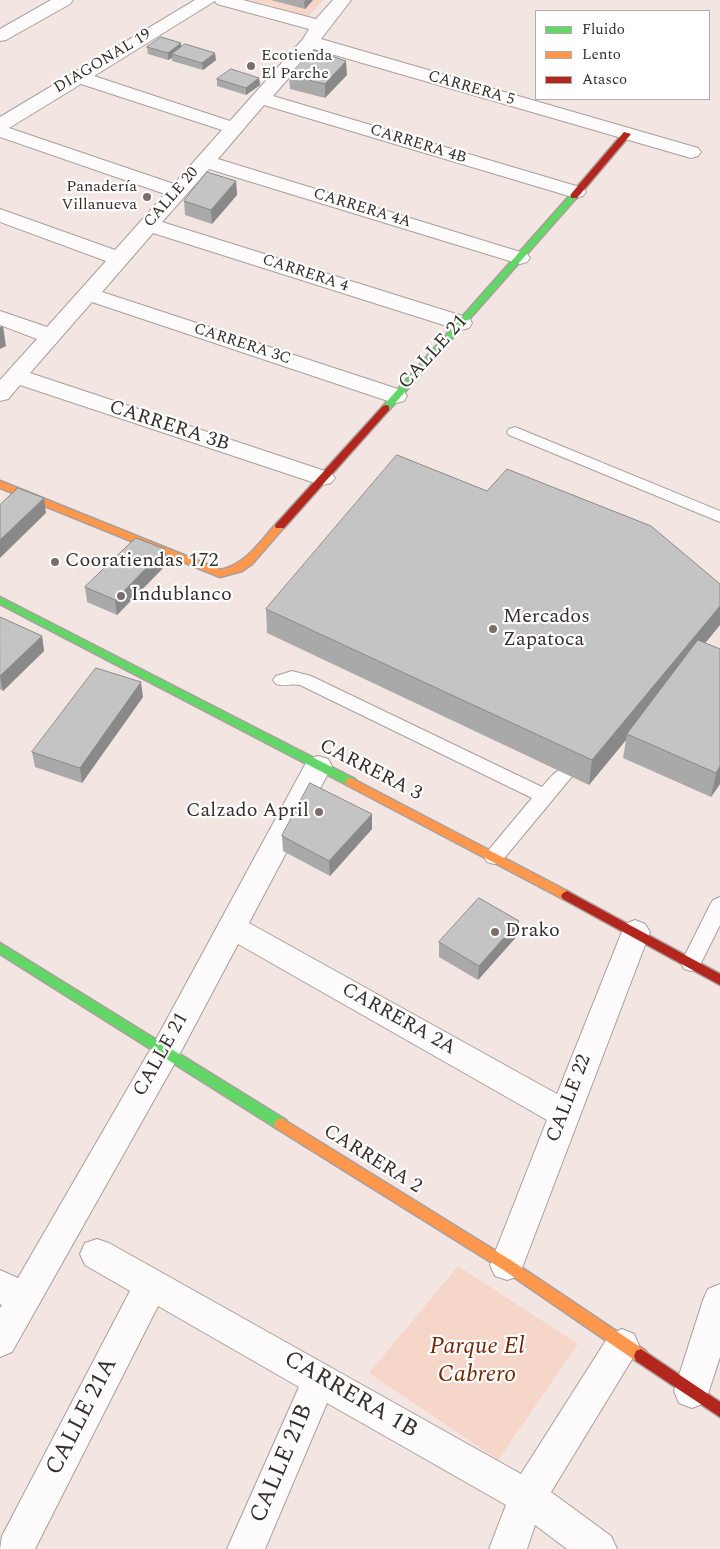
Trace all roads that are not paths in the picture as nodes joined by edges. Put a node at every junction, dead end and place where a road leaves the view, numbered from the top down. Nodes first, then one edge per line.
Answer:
1 (64, 0) edge
2 (207, 0) edge
3 (223, 0) edge
4 (342, 0) edge
5 (315, 34) junction
6 (0, 36) edge
7 (78, 77) junction
8 (260, 98) junction
9 (0, 125) edge
10 (234, 128) junction
11 (0, 131) edge
12 (627, 134) junction
13 (690, 152) dead end
14 (205, 160) junction
15 (178, 192) junction
16 (576, 192) junction
17 (0, 216) edge
18 (149, 225) junction
19 (520, 258) junction
20 (119, 259) junction
21 (88, 294) junction
22 (0, 317) edge
23 (461, 323) junction
24 (50, 336) junction
25 (16, 376) junction
26 (0, 394) edge
27 (396, 396) junction
28 (515, 432) dead end
29 (323, 478) junction
30 (0, 484) edge
31 (720, 517) edge
32 (0, 600) edge
33 (282, 680) dead end
34 (318, 766) junction
35 (565, 774) edge
36 (545, 796) junction
37 (494, 857) junction
38 (720, 905) edge
39 (232, 927) junction
40 (635, 932) junction
41 (0, 948) edge
42 (691, 963) junction
43 (720, 980) edge
44 (165, 1052) junction
45 (564, 1114) junction
46 (97, 1254) dead end
47 (507, 1265) junction
48 (151, 1285) junction
49 (11, 1293) edge
50 (720, 1300) edge
51 (0, 1341) edge
52 (622, 1345) junction
53 (320, 1379) junction
54 (692, 1392) junction
55 (720, 1410) edge
56 (527, 1497) junction
57 (15, 1549) edge
58 (246, 1549) edge
59 (508, 1549) edge
60 (598, 1549) edge

1 - 6 street
2 - 7 street, DIAGONAL 19
3 - 5 street, CARRERA 5
4 - 5 street, CALLE 20
5 - 8 street, CALLE 20
5 - 12 street, CARRERA 5
7 - 9 street, DIAGONAL 19
7 - 10 street
8 - 10 street, CALLE 20
8 - 16 street, CARRERA 4B
10 - 14 street, CALLE 20
11 - 15 street
12 - 13 street, CARRERA 5
12 - 16 street, CALLE 21
14 - 15 street, CALLE 20
14 - 19 street, CARRERA 4A
15 - 18 street, CALLE 20
16 - 19 street, CALLE 21
17 - 20 street
18 - 20 street, CALLE 20
18 - 23 street, CARRERA 4
19 - 23 street, CALLE 21
20 - 21 street, CALLE 20
21 - 24 street, CALLE 20
21 - 27 street, CARRERA 3C
22 - 24 street
23 - 27 street, CALLE 21
24 - 25 street, CALLE 20
25 - 26 street, CALLE 20
25 - 29 street, CARRERA 3B
27 - 29 street, CALLE 21
28 - 31 lane
29 - 30 street, CALLE 21
32 - 34 street, CARRERA 3
33 - 36 lane
34 - 37 street, CARRERA 3
34 - 39 street, CALLE 21
35 - 36 lane
36 - 37 lane
37 - 40 street, CARRERA 3
38 - 42 lane
39 - 44 street, CALLE 21
39 - 45 street, CARRERA 2A
40 - 42 street, CARRERA 3
40 - 45 street, CALLE 22
41 - 44 street, CARRERA 2
42 - 43 street, CARRERA 3
44 - 47 street, CARRERA 2
44 - 49 street, CALLE 21
45 - 47 street, CALLE 22
46 - 48 street, CARRERA 1B
47 - 52 street, CARRERA 2
48 - 53 street, CARRERA 1B
48 - 57 street, CALLE 21A
49 - 51 street, CALLE 21
50 - 54 street
52 - 54 street, CARRERA 2
52 - 56 street
53 - 56 street, CARRERA 1B
53 - 58 street, CALLE 21B
54 - 55 street, CARRERA 2
56 - 59 street
56 - 60 street, CARRERA 1B

